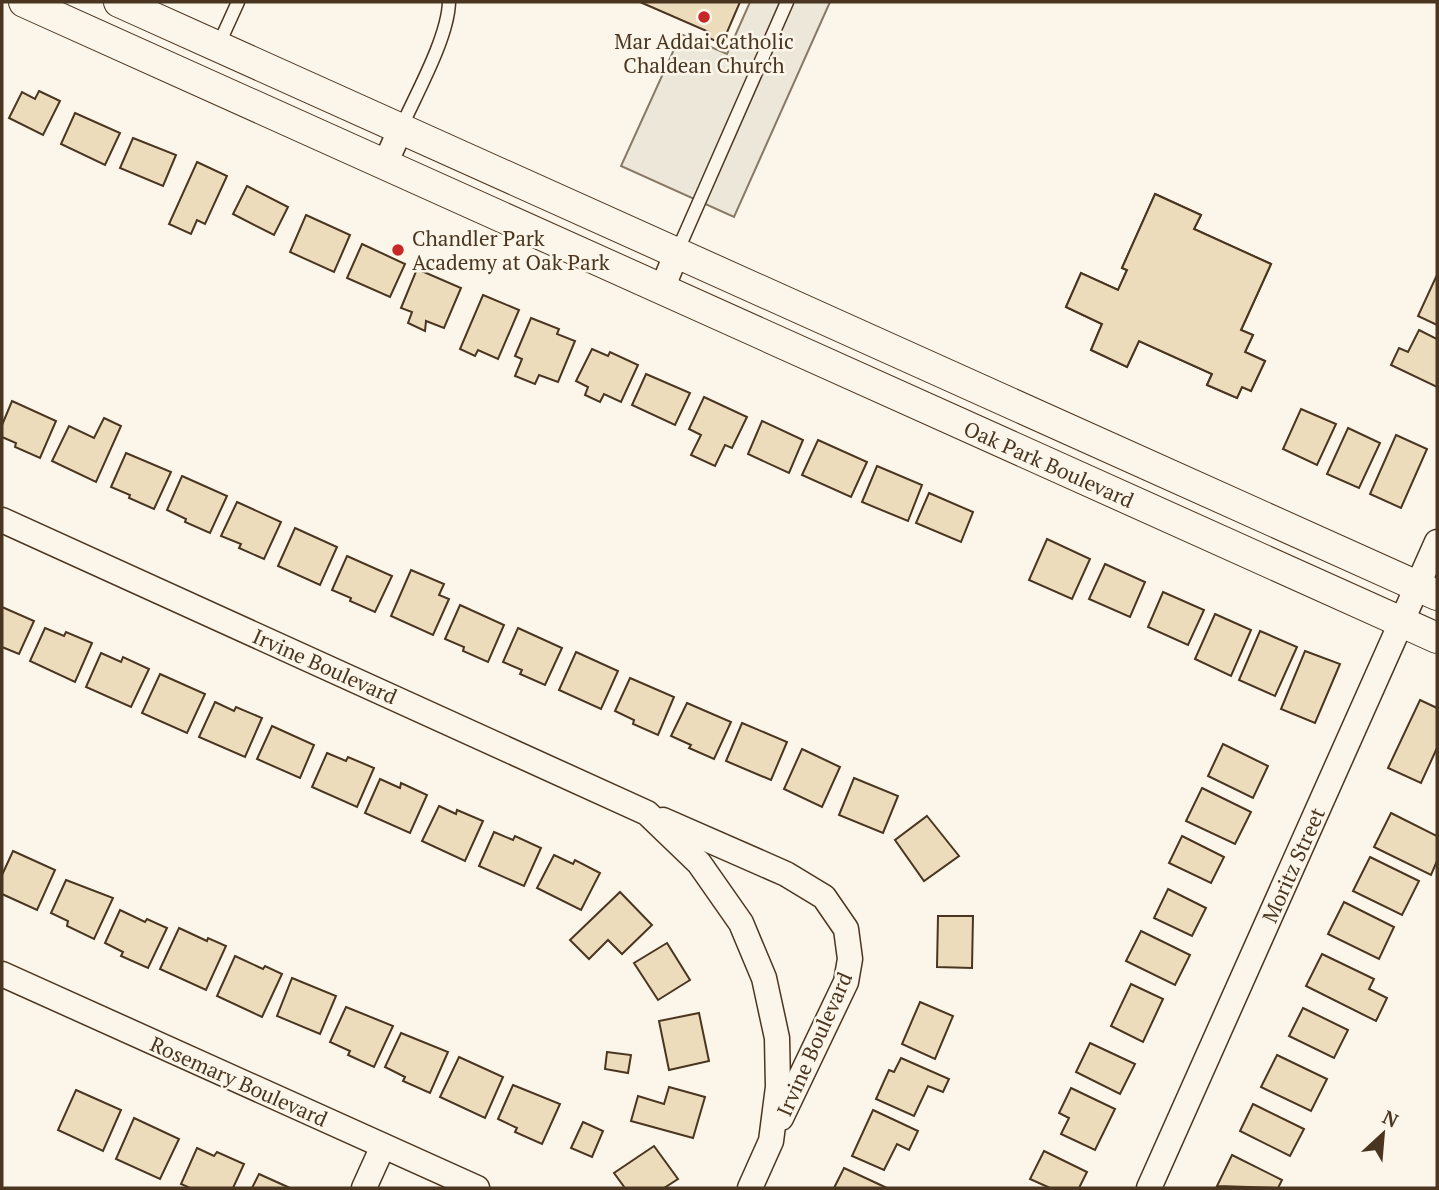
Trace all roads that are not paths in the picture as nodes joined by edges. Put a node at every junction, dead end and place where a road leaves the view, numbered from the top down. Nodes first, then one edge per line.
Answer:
1 (24, 2) edge
2 (119, 2) edge
3 (238, 2) edge
4 (449, 2) edge
5 (787, 2) edge
6 (218, 46) junction
7 (203, 82) junction
8 (401, 128) junction
9 (385, 164) junction
10 (677, 252) junction
11 (662, 289) junction
12 (2, 520) edge
13 (1437, 542) edge
14 (1428, 590) edge
15 (1402, 622) junction
16 (1437, 638) edge
17 (648, 813) junction
18 (2, 974) edge
19 (771, 1141) junction
20 (383, 1146) junction
21 (364, 1188) edge
22 (477, 1188) edge
23 (750, 1188) edge
24 (1149, 1188) edge

1 - 7 street, Oak Park Boulevard
2 - 6 street, Oak Park Boulevard
3 - 6 lane
4 - 8 lane
5 - 10 lane
6 - 7 street
6 - 8 street, Oak Park Boulevard
7 - 9 street, Oak Park Boulevard
8 - 9 street
8 - 10 street, Oak Park Boulevard
9 - 11 street, Oak Park Boulevard
10 - 11 street
10 - 14 street, Oak Park Boulevard
11 - 15 street, Oak Park Boulevard
12 - 17 street, Irvine Boulevard
13 - 14 street, Moritz Street
14 - 15 street, Moritz Street
15 - 16 street, Oak Park Boulevard
15 - 24 street, Moritz Street
17 - 19 street, Irvine Boulevard
17 - 19 street, Irvine Boulevard
18 - 20 street, Rosemary Boulevard
19 - 23 street, Irvine Boulevard
20 - 21 street
20 - 22 street, Rosemary Boulevard

